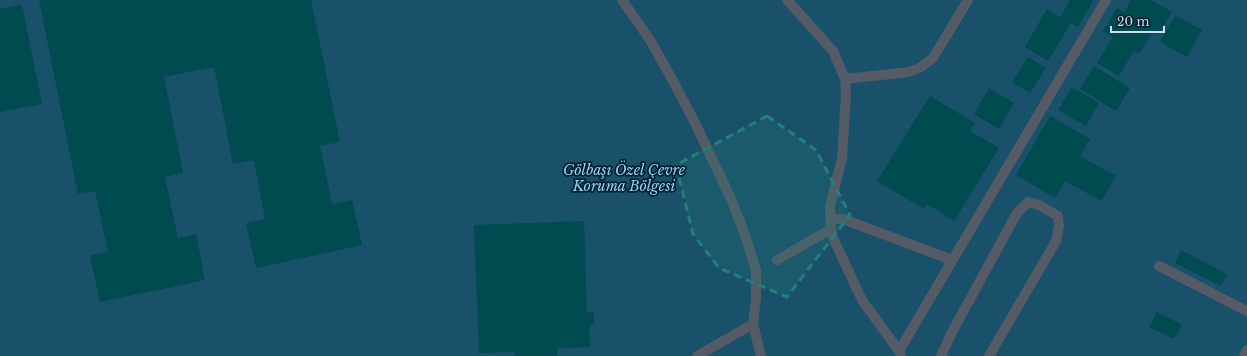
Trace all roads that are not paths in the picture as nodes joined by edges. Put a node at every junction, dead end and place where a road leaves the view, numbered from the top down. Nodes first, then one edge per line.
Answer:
1 (622, 0) edge
2 (787, 0) edge
3 (968, 0) edge
4 (1106, 0) edge
5 (845, 79) junction
6 (830, 219) junction
7 (831, 230) junction
8 (777, 260) dead end
9 (952, 260) junction
10 (1159, 266) dead end
11 (1247, 311) edge
12 (753, 324) junction
13 (1247, 350) edge
14 (900, 353) edge
15 (697, 356) edge
16 (761, 356) edge
17 (941, 356) edge
18 (989, 356) edge
19 (1244, 356) edge

1 - 12 street
2 - 5 street
3 - 5 street
4 - 9 street
5 - 6 street
6 - 7 street
6 - 9 street
7 - 8 street
7 - 14 street
9 - 14 street
10 - 11 street
12 - 15 street
12 - 16 street
13 - 19 street
17 - 18 street

